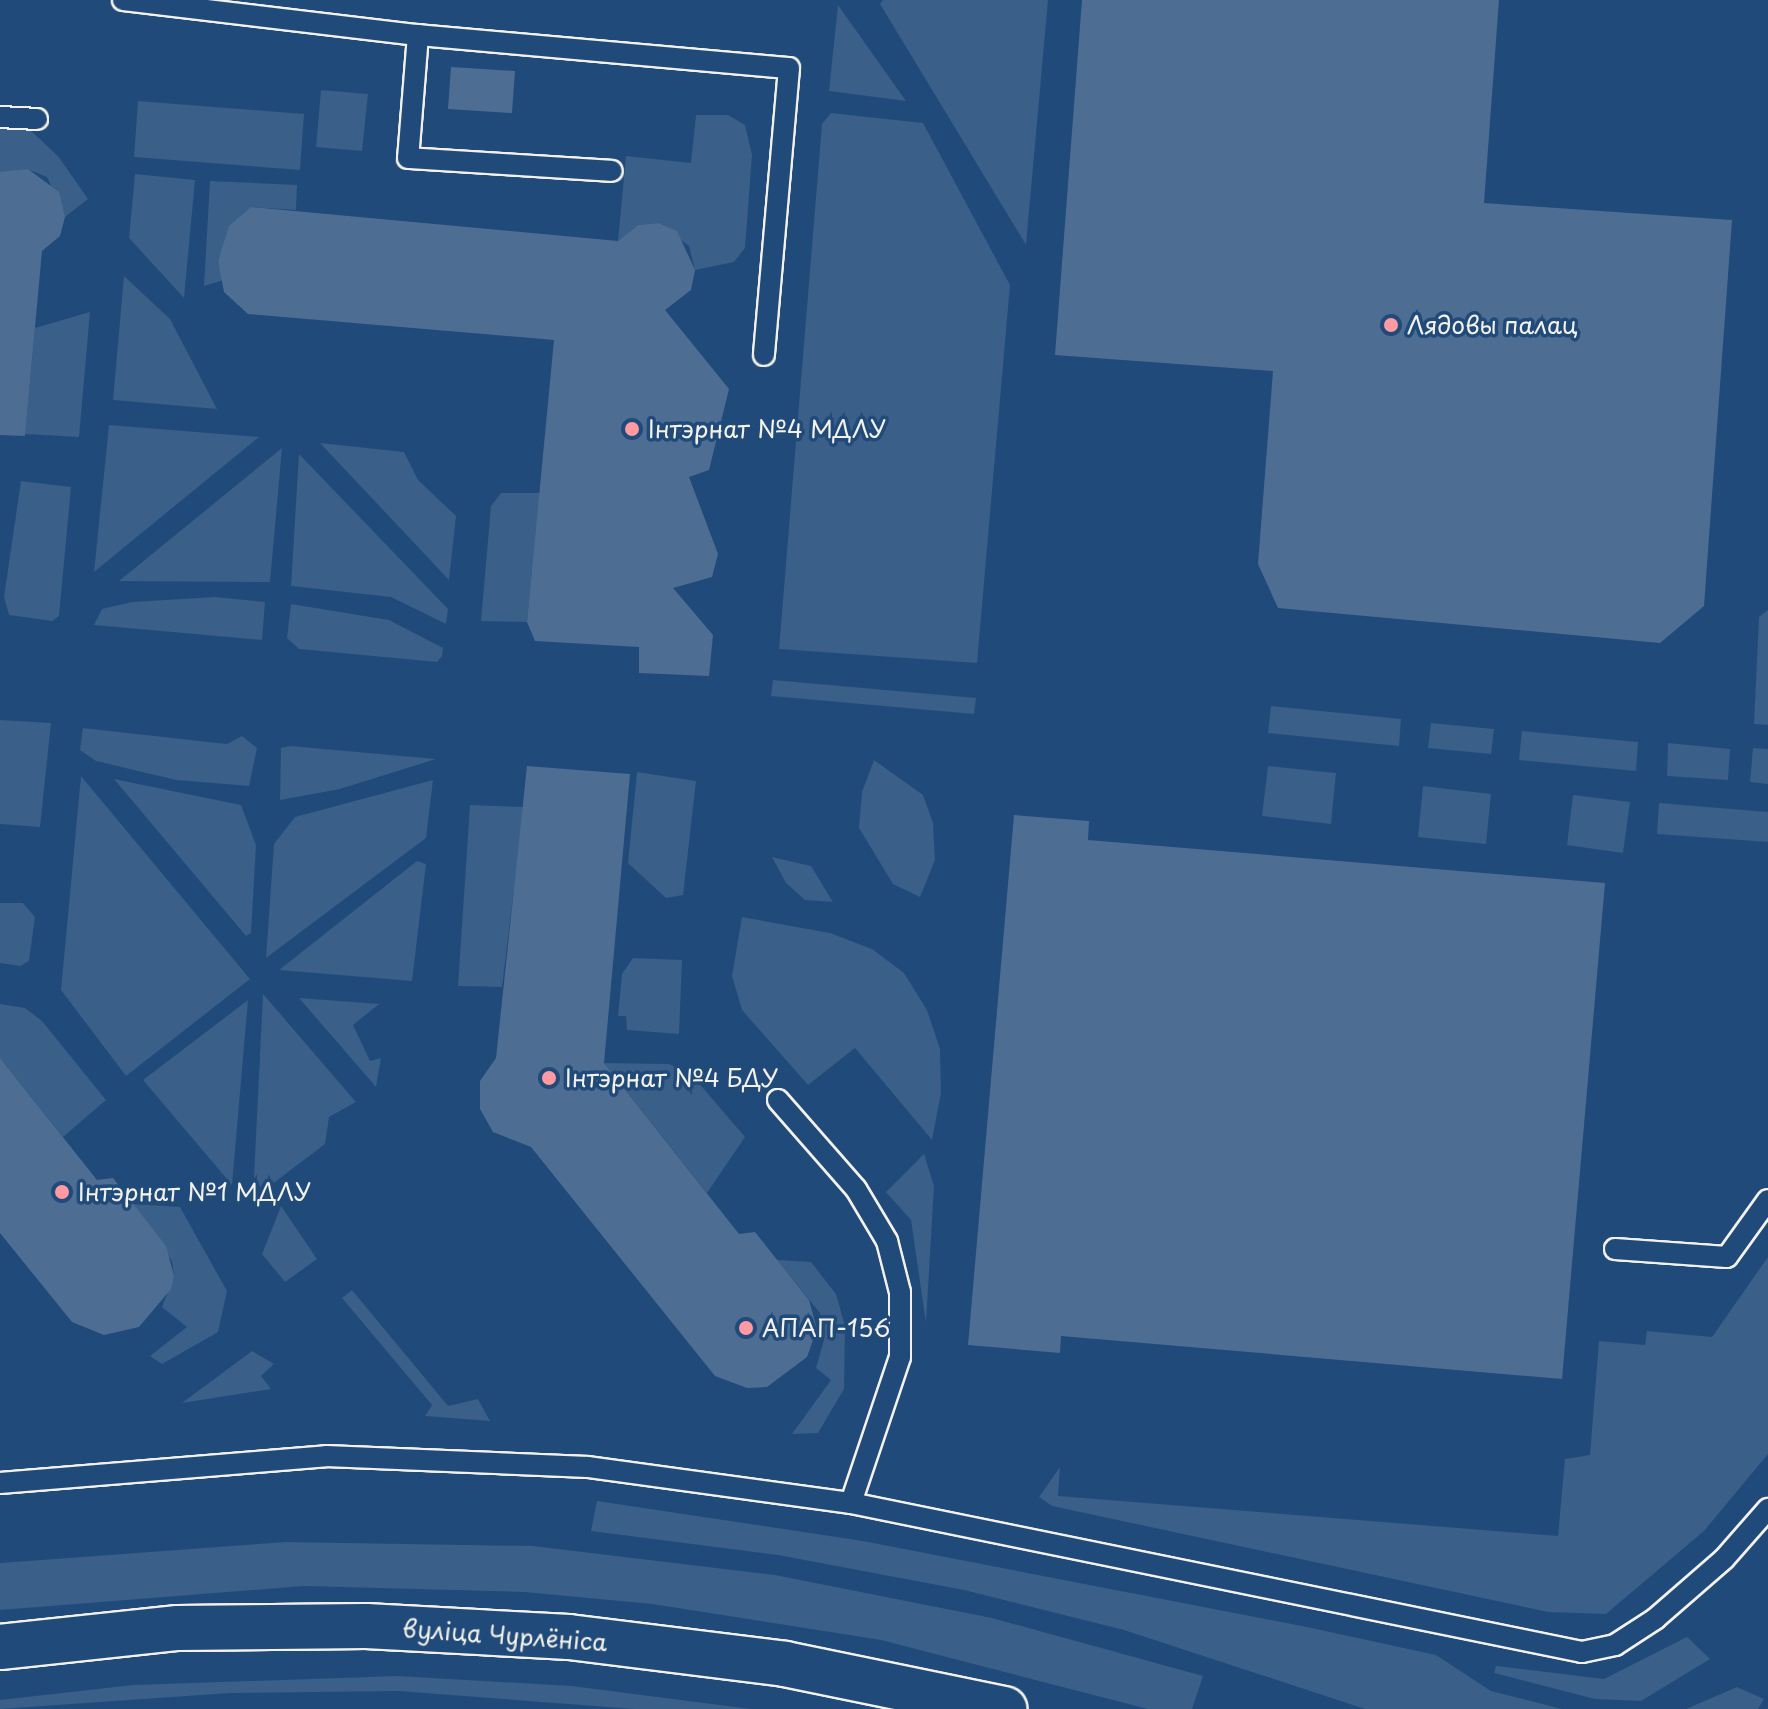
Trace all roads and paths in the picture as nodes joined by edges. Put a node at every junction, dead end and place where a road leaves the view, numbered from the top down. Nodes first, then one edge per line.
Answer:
1 (123, 0) edge
2 (418, 35) junction
3 (0, 117) edge
4 (37, 119) dead end
5 (612, 171) dead end
6 (764, 355) dead end
7 (778, 1100) dead end
8 (1768, 1200) edge
9 (1615, 1249) dead end
10 (0, 1483) edge
11 (851, 1503) junction
12 (1768, 1509) edge
13 (3, 1646) edge
14 (1004, 1709) edge

1 - 2 lane
2 - 5 lane
2 - 6 lane
3 - 4 lane
7 - 11 lane
8 - 9 lane
10 - 11 lane
11 - 12 lane
13 - 14 main road, вуліца Чурлёніса

